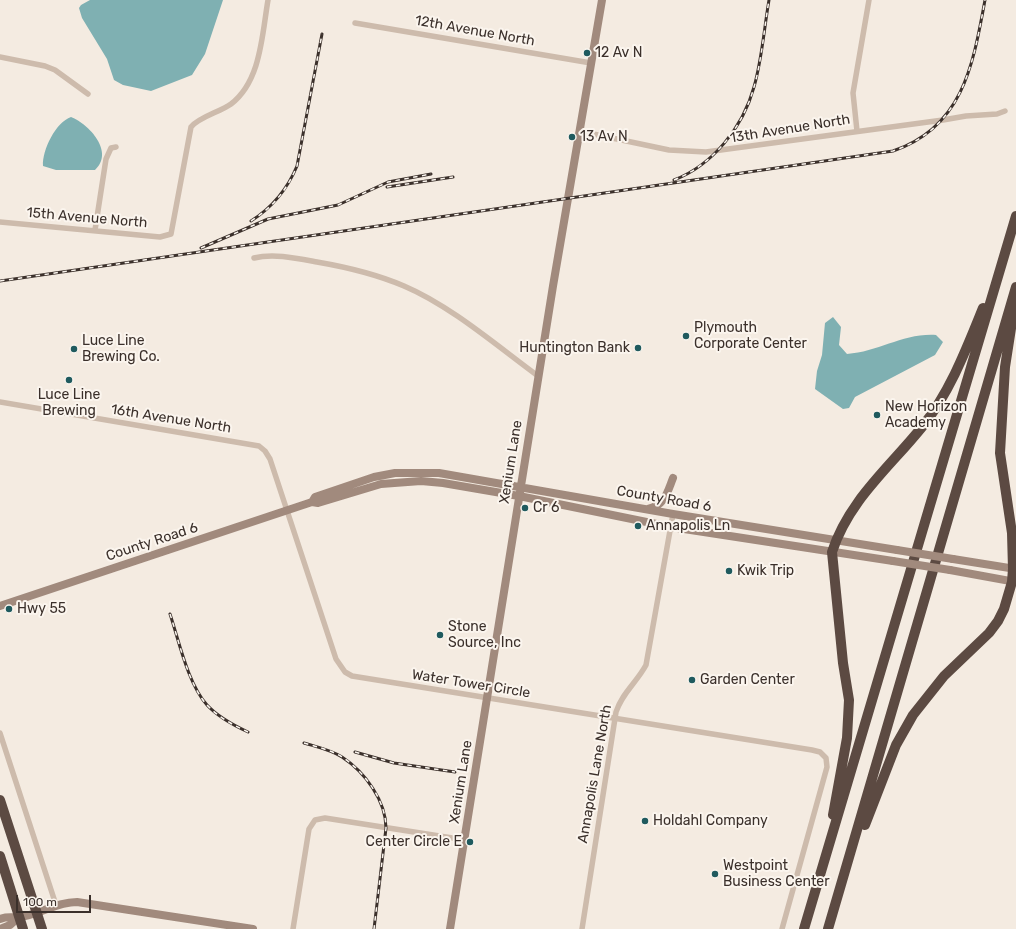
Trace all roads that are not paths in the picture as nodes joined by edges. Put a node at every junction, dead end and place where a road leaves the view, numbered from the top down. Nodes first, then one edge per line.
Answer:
1 (268, 0) edge
2 (602, 0) edge
3 (869, 0) edge
4 (355, 23) dead end
5 (0, 57) edge
6 (590, 63) junction
7 (88, 94) dead end
8 (1005, 111) dead end
9 (578, 131) junction
10 (857, 131) junction
11 (116, 147) dead end
12 (1016, 216) edge
13 (0, 222) edge
14 (95, 230) junction
15 (1004, 256) junction
16 (254, 258) dead end
17 (1016, 287) edge
18 (538, 376) junction
19 (0, 402) edge
20 (265, 451) joint
21 (673, 478) dead end
22 (521, 486) junction
23 (519, 496) junction
24 (312, 502) junction
25 (646, 509) junction
26 (287, 511) junction
27 (673, 514) junction
28 (672, 527) junction
29 (836, 541) junction
30 (832, 552) junction
31 (1015, 569) edge
32 (1014, 582) edge
33 (0, 606) edge
34 (487, 698) junction
35 (615, 719) junction
36 (0, 733) edge
37 (0, 800) edge
38 (465, 840) junction
39 (0, 856) edge
40 (846, 864) junction
41 (822, 870) junction
42 (56, 905) junction
43 (37, 911) junction
44 (19, 917) junction
45 (0, 918) edge
46 (0, 929) edge
47 (23, 929) edge
48 (42, 929) edge
49 (253, 929) edge
50 (293, 929) edge
51 (450, 929) edge
52 (582, 929) edge
53 (782, 929) edge
54 (804, 929) edge
55 (828, 929) edge

1 - 14 street, 15th Avenue North
2 - 6 main road, Xenium Lane
3 - 10 street
4 - 6 street, 12th Avenue North
5 - 7 street
6 - 9 main road, Xenium Lane
8 - 10 street, 13th Avenue North
9 - 10 street, 13th Avenue North
9 - 18 main road, Xenium Lane
11 - 14 street
12 - 15 highway
13 - 14 street, 15th Avenue North
15 - 29 highway
15 - 41 highway
16 - 18 street
17 - 31 highway
17 - 40 highway
18 - 22 main road, Xenium Lane
19 - 20 street, 16th Avenue North
20 - 26 street, Water Tower Circle
21 - 25 main road
22 - 23 main road, Xenium Lane
22 - 24 main road, County Road 6
22 - 25 main road, County Road 6
23 - 24 main road, County Road 6
23 - 28 main road, County Road 6
23 - 34 main road, Xenium Lane
24 - 26 main road, County Road 6
25 - 27 main road, County Road 6
26 - 33 main road, County Road 6
26 - 34 street, Water Tower Circle
27 - 28 street, Annapolis Lane North
27 - 29 main road, County Road 6
28 - 30 main road, County Road 6
28 - 35 street, Annapolis Lane North
29 - 30 highway
29 - 31 main road, County Road 6, bridge
30 - 32 main road, County Road 6, bridge
30 - 41 highway
31 - 32 highway
32 - 40 highway
34 - 35 street, Water Tower Circle
34 - 38 main road, Xenium Lane
35 - 52 street, Annapolis Lane North
35 - 53 street, Water Tower Circle
36 - 42 street
37 - 43 highway
38 - 50 street
38 - 51 main road, Xenium Lane
39 - 44 highway
40 - 55 highway
41 - 54 highway
42 - 43 main road
42 - 49 main road
43 - 44 main road
43 - 48 highway
44 - 45 main road
44 - 46 main road
44 - 47 highway

